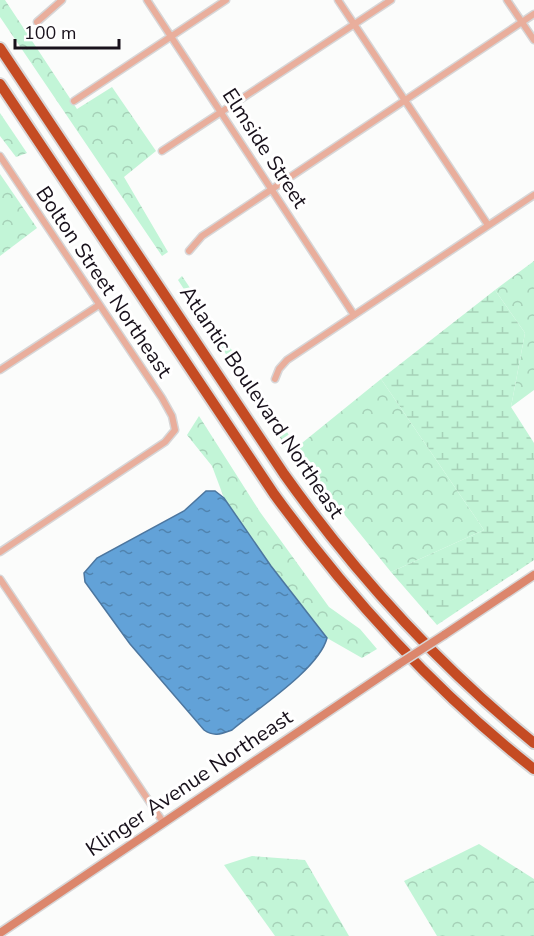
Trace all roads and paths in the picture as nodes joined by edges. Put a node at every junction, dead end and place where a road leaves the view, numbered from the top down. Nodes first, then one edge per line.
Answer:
1 (62, 0) edge
2 (147, 0) edge
3 (226, 0) edge
4 (338, 0) edge
5 (391, 0) edge
6 (507, 0) edge
7 (534, 14) edge
8 (37, 22) dead end
9 (522, 22) junction
10 (354, 24) junction
11 (171, 37) junction
12 (534, 40) edge
13 (0, 48) edge
14 (0, 84) edge
15 (74, 101) dead end
16 (405, 101) junction
17 (222, 113) junction
18 (162, 151) dead end
19 (0, 156) edge
20 (272, 189) junction
21 (534, 195) edge
22 (488, 225) junction
23 (189, 251) dead end
24 (99, 306) junction
25 (354, 315) junction
26 (0, 370) edge
27 (275, 379) dead end
28 (0, 552) edge
29 (0, 579) edge
30 (532, 579) edge
31 (534, 743) edge
32 (534, 769) edge
33 (163, 822) junction
34 (0, 933) edge

1 - 8 street
2 - 11 street, Elmside Street
3 - 11 street
4 - 10 street
5 - 10 street
6 - 9 street
7 - 9 street
9 - 12 street
9 - 16 street
10 - 16 street
10 - 17 street
11 - 15 street
11 - 17 street, Elmside Street
13 - 31 highway, Atlantic Boulevard Northeast
14 - 32 highway, Atlantic Boulevard Northeast
16 - 20 street
16 - 22 street
17 - 18 street
17 - 20 street, Elmside Street
19 - 24 street, Bolton Street Northeast
20 - 23 street
20 - 25 street, Elmside Street
21 - 22 street
22 - 25 street
24 - 26 street
24 - 28 street, Bolton Street Northeast
25 - 27 street
29 - 33 street
30 - 33 street, Klinger Avenue Northeast, bridge
33 - 34 street, Klinger Avenue Northeast

